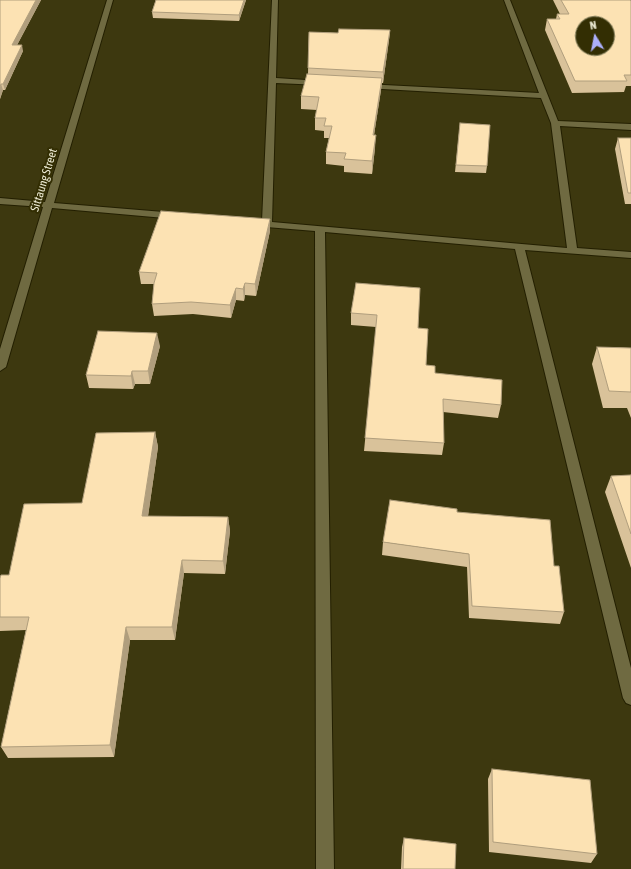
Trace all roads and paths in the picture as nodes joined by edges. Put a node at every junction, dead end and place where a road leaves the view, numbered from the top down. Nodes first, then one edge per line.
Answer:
1 (110, 0) edge
2 (275, 0) edge
3 (507, 0) edge
4 (272, 80) junction
5 (327, 83) edge
6 (358, 85) edge
7 (544, 96) junction
8 (555, 123) junction
9 (631, 127) edge
10 (0, 202) edge
11 (50, 205) junction
12 (189, 217) edge
13 (244, 222) edge
14 (267, 224) junction
15 (320, 229) junction
16 (520, 246) junction
17 (572, 251) junction
18 (631, 255) edge
19 (1, 360) edge
20 (631, 698) edge
21 (326, 869) edge

1 - 11 street, Sittaung Street
2 - 4 street
3 - 7 street
4 - 5 street
4 - 14 street
6 - 7 street
7 - 8 street
8 - 9 street
8 - 17 street
10 - 11 street
11 - 12 street
11 - 19 street, Sittaung Street
13 - 14 street
14 - 15 street
15 - 16 street
15 - 21 street
16 - 17 street
16 - 20 street
17 - 18 street

